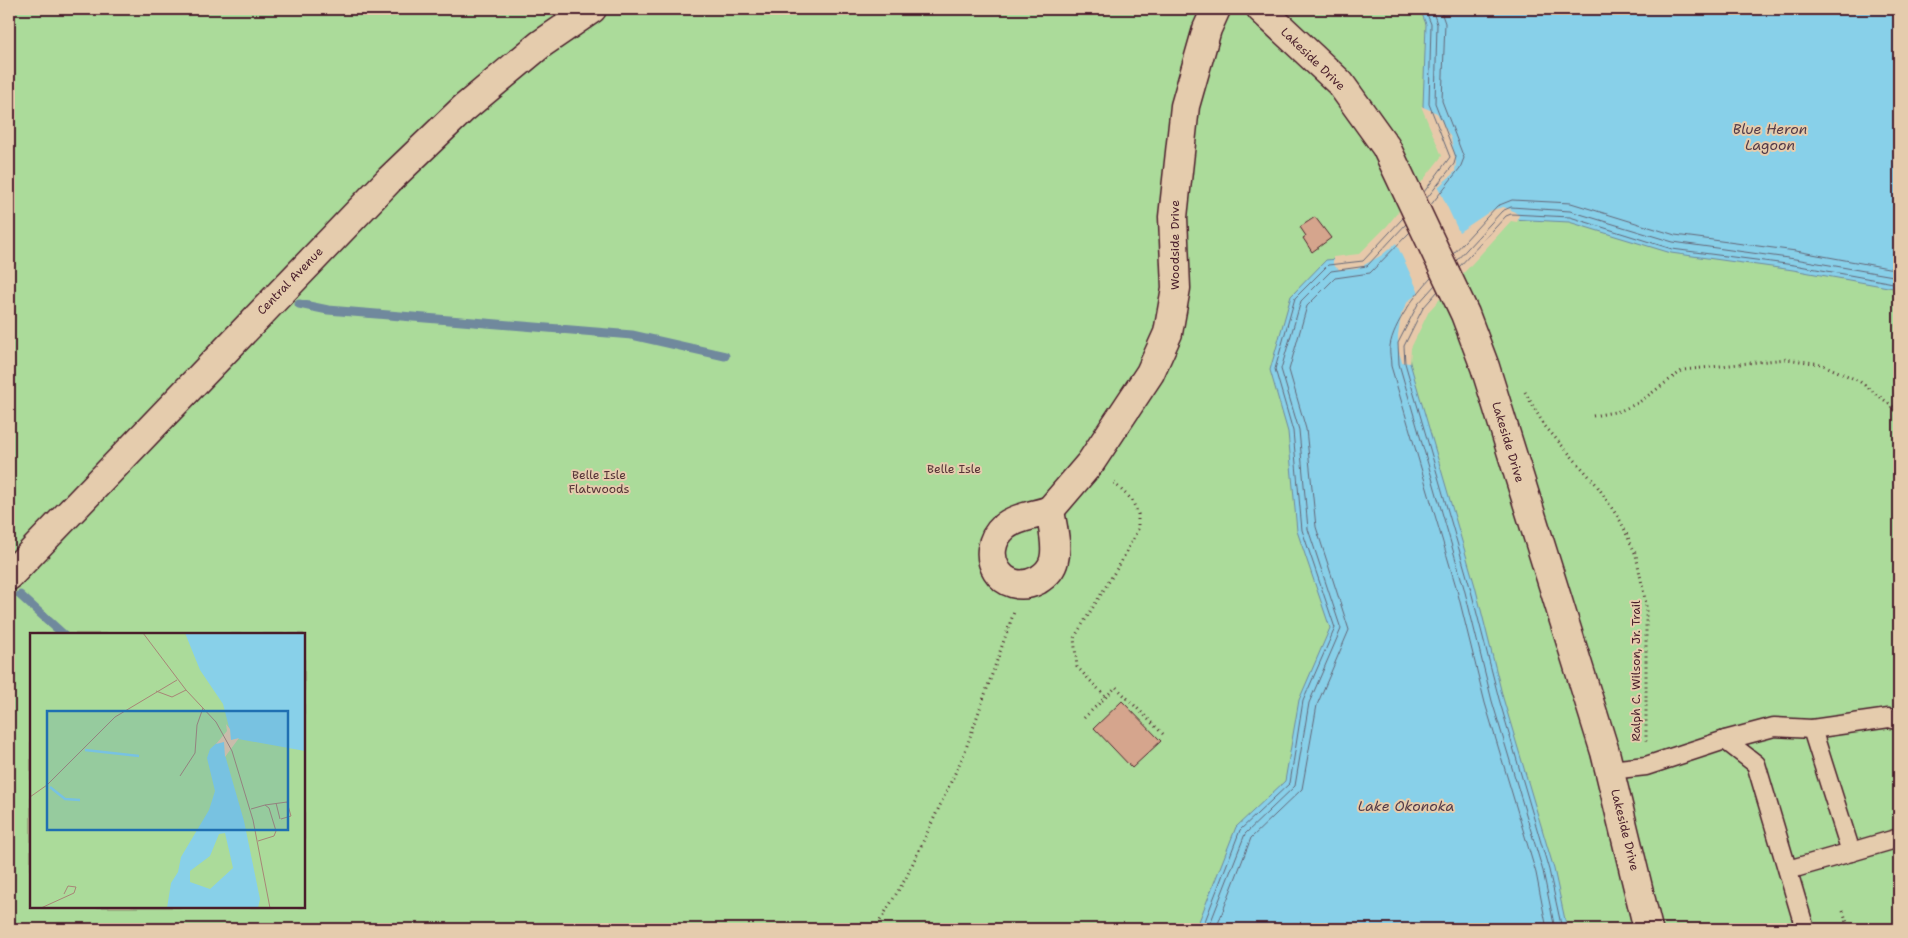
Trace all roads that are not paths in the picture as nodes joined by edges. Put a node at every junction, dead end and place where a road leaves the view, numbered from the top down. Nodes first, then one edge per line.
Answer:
1 (592, 9) edge
2 (1216, 9) edge
3 (1261, 9) edge
4 (1050, 510) junction
5 (9, 576) edge
6 (1899, 721) edge
7 (1812, 729) junction
8 (1725, 740) junction
9 (1610, 770) junction
10 (1899, 838) edge
11 (1851, 852) junction
12 (1788, 870) junction
13 (1648, 929) edge
14 (1805, 929) edge

1 - 5 street, Central Avenue
2 - 4 street, Woodside Drive
3 - 9 street, Lakeside Drive
4 - 4 street, Woodside Drive
6 - 7 lane
7 - 8 lane
7 - 11 lane
8 - 9 lane
8 - 12 lane
9 - 13 street, Lakeside Drive
10 - 11 lane
11 - 12 lane
12 - 14 lane

